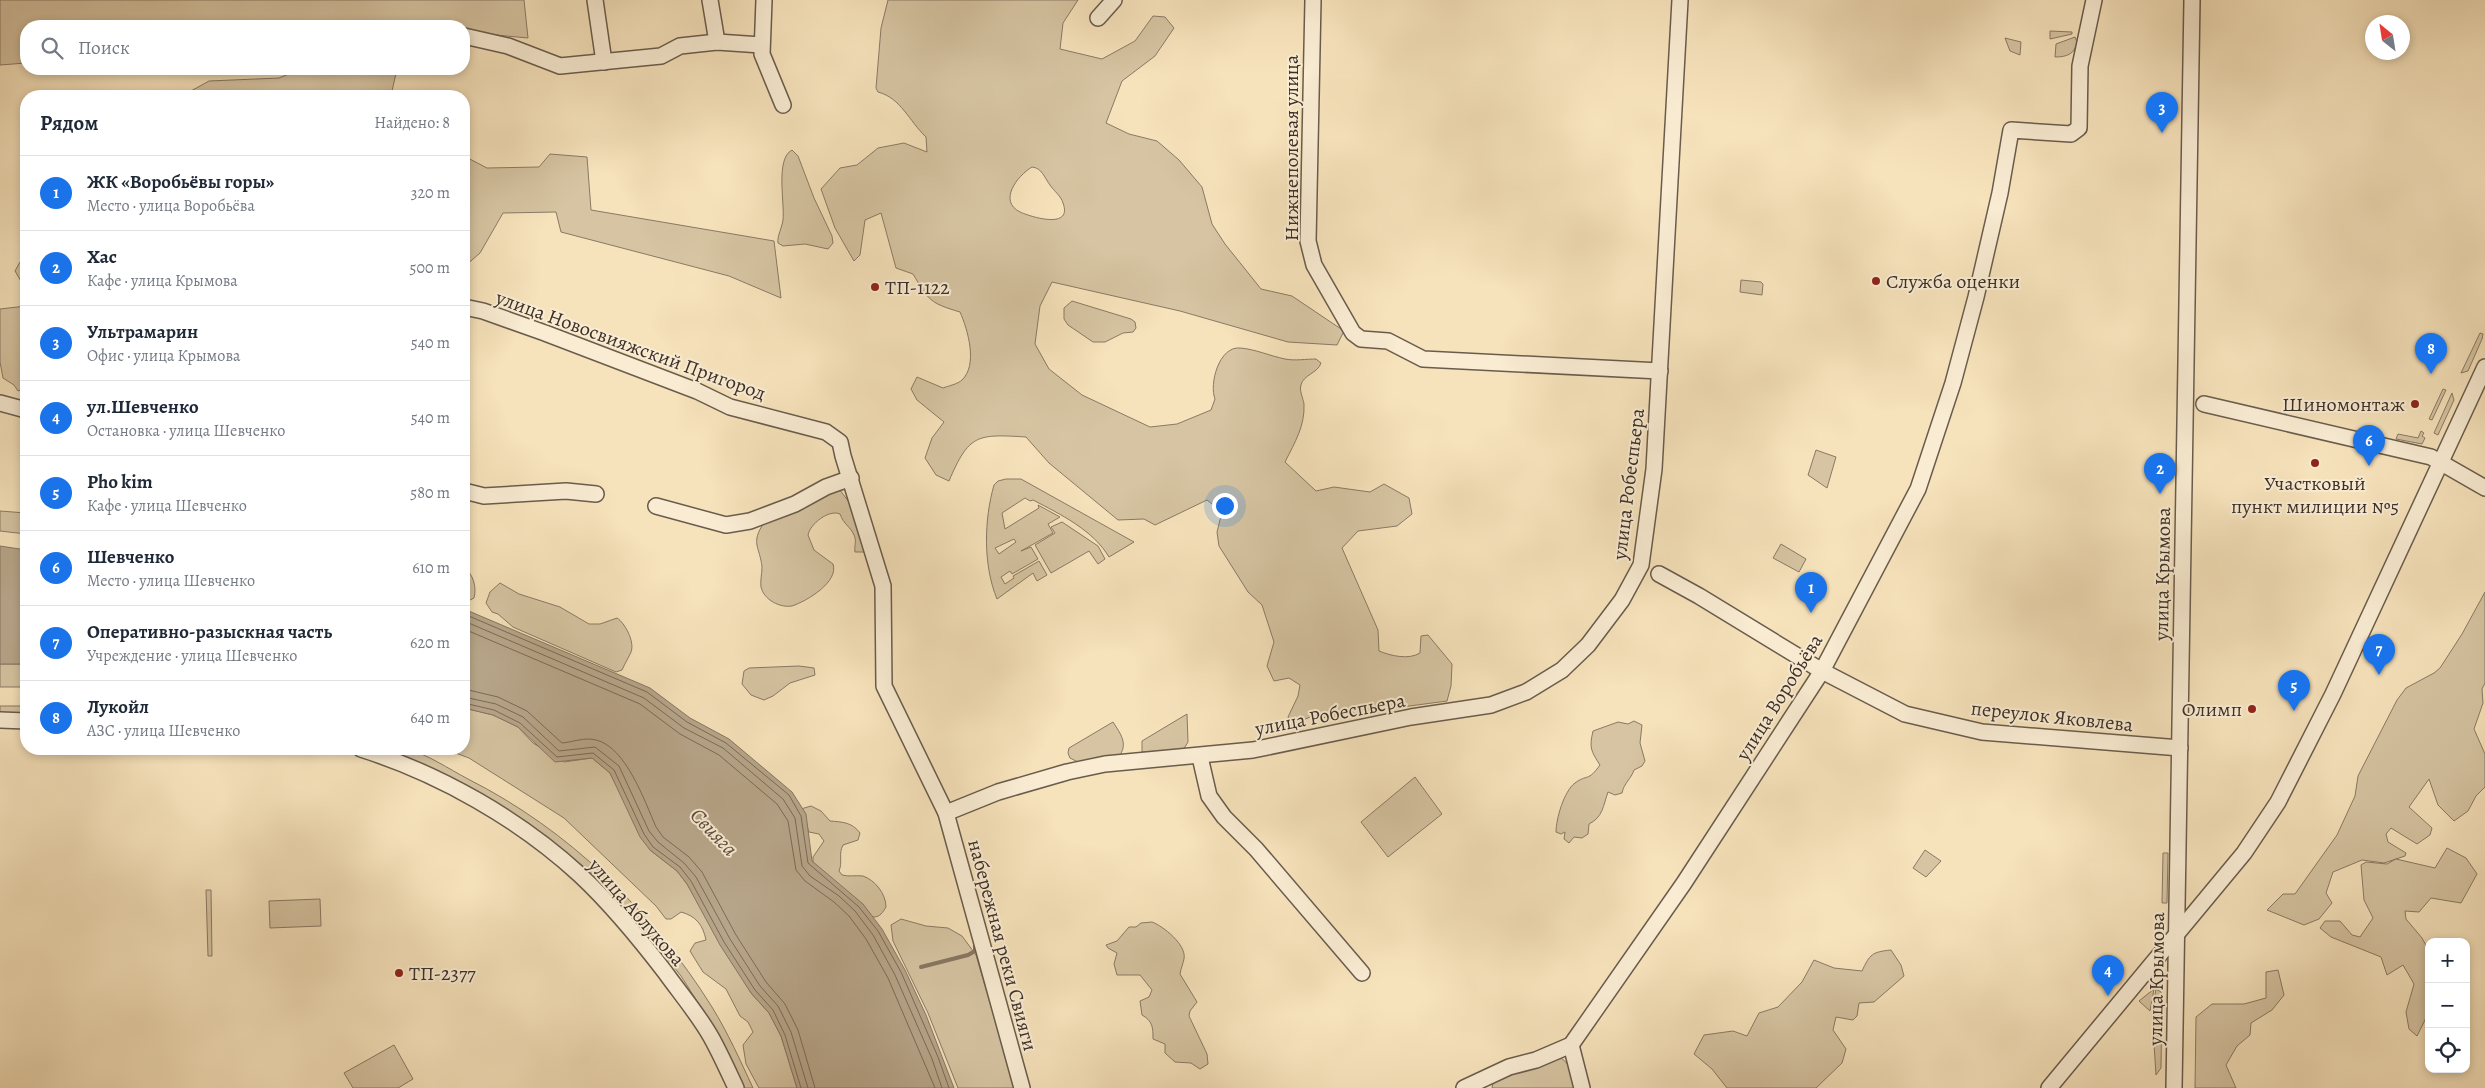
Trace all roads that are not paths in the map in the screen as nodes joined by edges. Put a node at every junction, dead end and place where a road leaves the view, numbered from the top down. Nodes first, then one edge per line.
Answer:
1 (595, 0) edge
2 (710, 0) edge
3 (764, 0) edge
4 (1114, 0) edge
5 (1313, 0) edge
6 (1680, 0) edge
7 (2094, 0) edge
8 (2192, 0) edge
9 (1098, 18) dead end
10 (470, 37) edge
11 (717, 42) junction
12 (761, 45) junction
13 (604, 62) junction
14 (783, 105) dead end
15 (470, 308) edge
16 (2485, 367) edge
17 (1660, 371) junction
18 (0, 403) edge
19 (2204, 404) dead end
20 (20, 408) edge
21 (840, 442) joint
22 (2440, 461) junction
23 (851, 478) junction
24 (2485, 488) edge
25 (470, 492) edge
26 (596, 494) dead end
27 (656, 506) dead end
28 (1659, 574) dead end
29 (1822, 671) junction
30 (0, 720) edge
31 (20, 721) edge
32 (2180, 748) junction
33 (377, 755) edge
34 (1200, 757) junction
35 (946, 813) junction
36 (2176, 934) junction
37 (1362, 973) dead end
38 (1572, 1045) junction
39 (736, 1088) edge
40 (1022, 1088) edge
41 (1464, 1088) edge
42 (1582, 1088) edge
43 (2049, 1088) edge
44 (2174, 1088) edge

1 - 13 street
2 - 11 street
3 - 12 street
4 - 9 street
5 - 17 street, Нижнеполевая улица
6 - 17 street, улица Робеспьера
7 - 29 street, улица Воробьёва
8 - 32 street, улица Крымова
10 - 13 street
11 - 12 street
11 - 13 street
12 - 14 street
15 - 21 street, улица Новосвияжский Пригород
16 - 22 street
17 - 34 street, улица Робеспьера
18 - 20 street
19 - 22 street
21 - 23 street, набережная реки Свияги
22 - 24 street
22 - 36 street
23 - 27 street
23 - 35 street, набережная реки Свияги
25 - 26 street
28 - 29 street, переулок Яковлева
29 - 32 street, переулок Яковлева
29 - 38 street, улица Воробьёва
30 - 31 street
32 - 36 street, улица Крымова
33 - 39 street, улица Аблукова
34 - 35 street, улица Робеспьера
34 - 37 street
35 - 40 street, набережная реки Свияги
36 - 43 street
36 - 44 street, улица Крымова
38 - 41 street
38 - 42 street

